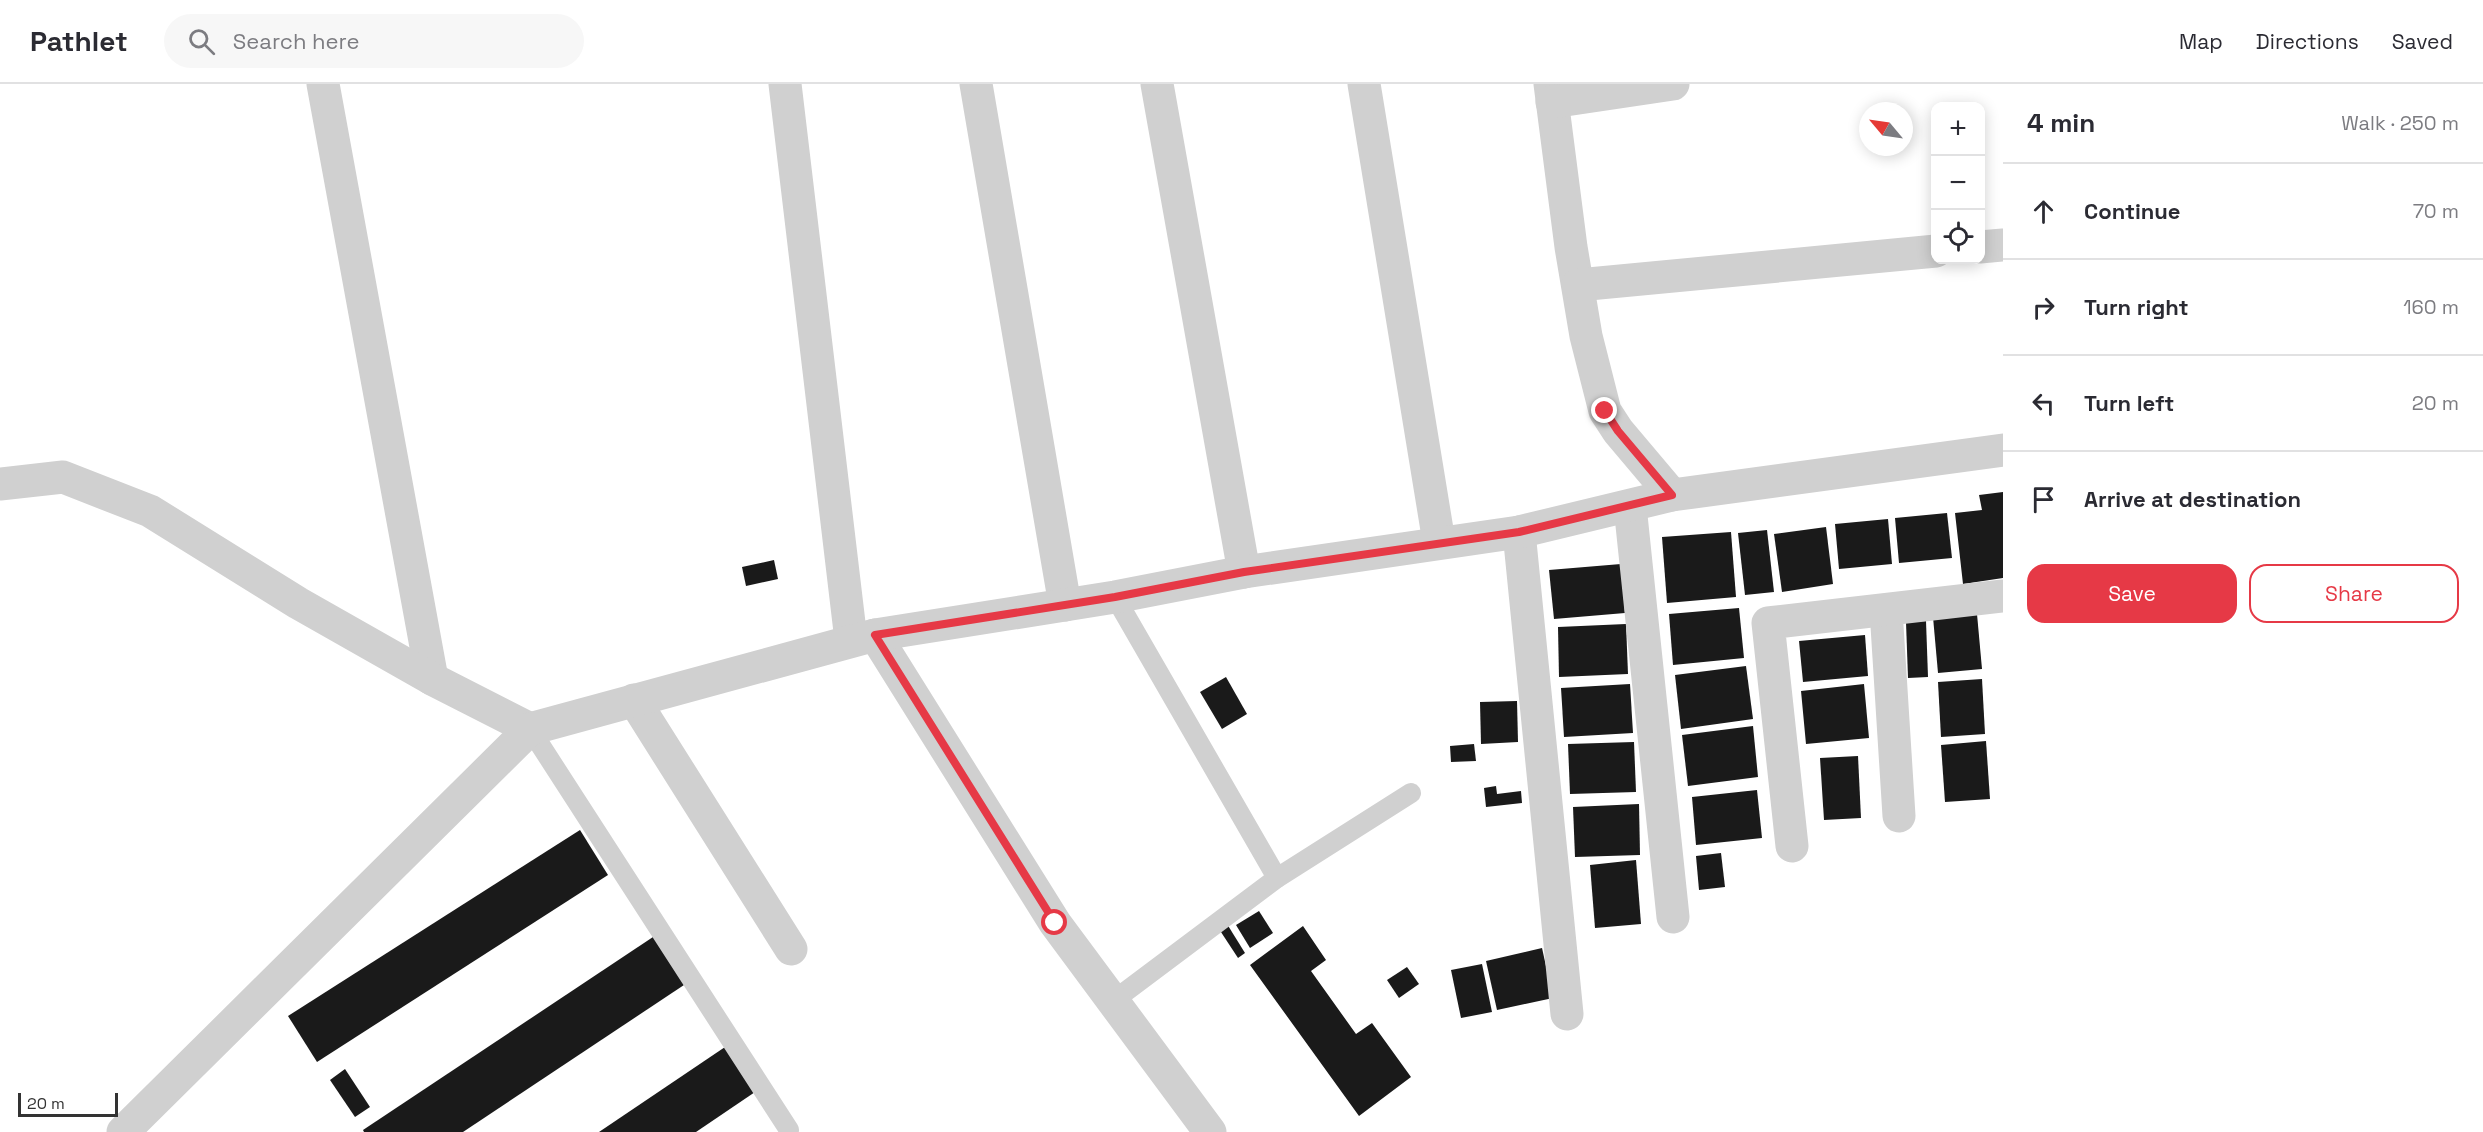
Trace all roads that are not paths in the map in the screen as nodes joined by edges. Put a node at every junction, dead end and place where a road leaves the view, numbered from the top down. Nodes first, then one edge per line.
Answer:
1 (323, 84) edge
2 (785, 84) edge
3 (976, 84) edge
4 (1157, 84) edge
5 (1365, 84) edge
6 (1673, 84) edge
7 (1551, 93) edge
8 (2003, 245) edge
9 (1985, 247) edge
10 (1931, 251) edge
11 (1578, 285) junction
12 (2003, 450) edge
13 (1, 482) edge
14 (1672, 495) junction
15 (1630, 506) junction
16 (1519, 532) junction
17 (1439, 542) junction
18 (1244, 572) junction
19 (2003, 596) edge
20 (1115, 597) junction
21 (1065, 605) junction
22 (1886, 610) junction
23 (863, 638) junction
24 (432, 679) junction
25 (634, 700) junction
26 (530, 729) junction
27 (1411, 793) dead end
28 (1899, 816) dead end
29 (1792, 846) dead end
30 (1277, 878) junction
31 (1673, 917) dead end
32 (791, 949) dead end
33 (1113, 1001) junction
34 (1567, 1014) dead end
35 (789, 1130) dead end
36 (123, 1132) edge
37 (1210, 1132) edge

1 - 24 street
2 - 23 street
3 - 21 street
4 - 18 street
5 - 17 street
6 - 7 street
7 - 11 street
8 - 9 street
10 - 11 street
11 - 14 street
12 - 14 street
13 - 24 street
14 - 15 street
15 - 16 street
15 - 31 street
16 - 17 street
16 - 34 street
17 - 18 street
18 - 20 street
19 - 22 street
20 - 21 street
20 - 30 lane
21 - 23 street
22 - 28 street
22 - 29 street
23 - 25 street
23 - 33 street
24 - 26 street
25 - 26 street
25 - 32 street
26 - 35 lane
26 - 36 street
27 - 30 lane
30 - 33 lane
33 - 37 street

